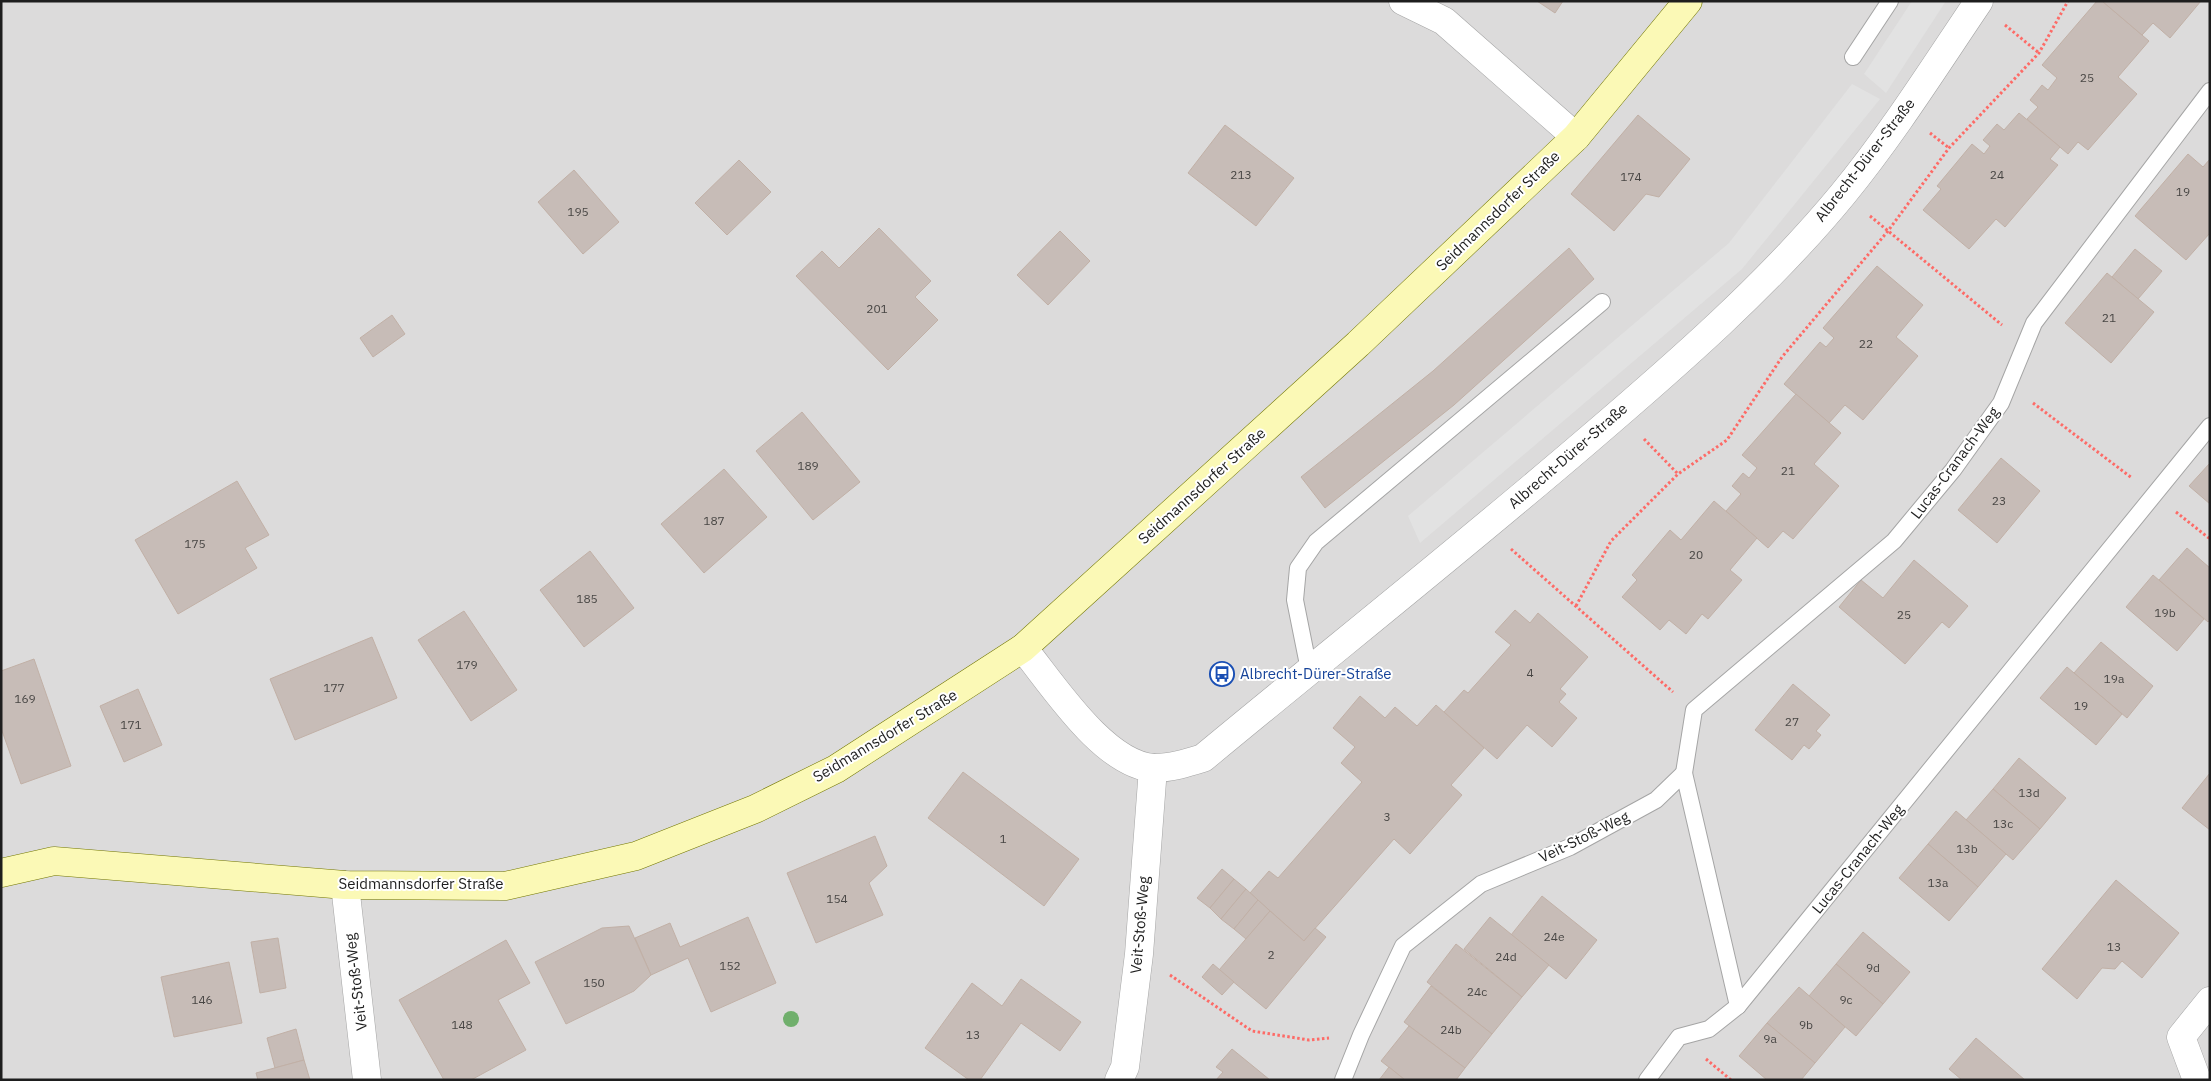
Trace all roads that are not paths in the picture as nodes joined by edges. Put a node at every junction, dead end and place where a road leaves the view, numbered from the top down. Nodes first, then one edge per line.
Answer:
1 (1403, 1) edge
2 (1688, 1) edge
3 (1890, 1) edge
4 (1978, 2) edge
5 (1853, 57) dead end
6 (2210, 90) edge
7 (1576, 137) junction
8 (1602, 302) dead end
9 (2210, 426) edge
10 (1023, 648) junction
11 (1309, 670) junction
12 (1153, 768) junction
13 (1684, 773) junction
14 (1, 873) edge
15 (345, 885) junction
16 (2210, 1001) edge
17 (1738, 1006) junction
18 (368, 1080) edge
19 (1119, 1080) edge
20 (1342, 1080) edge
21 (1647, 1080) edge
22 (2197, 1080) edge

1 - 7 street
2 - 7 street, Seidmannsdorfer Straße
3 - 5 lane
4 - 11 street, Albrecht-Dürer-Straße
6 - 13 lane, Lucas-Cranach-Weg
7 - 10 street, Seidmannsdorfer Straße
8 - 11 lane
9 - 17 lane, Lucas-Cranach-Weg
10 - 12 street, Albrecht-Dürer-Straße
10 - 15 street, Seidmannsdorfer Straße
11 - 12 street, Albrecht-Dürer-Straße
12 - 19 street, Veit-Stoß-Weg
13 - 17 lane
13 - 20 lane, Veit-Stoß-Weg
14 - 15 street, Seidmannsdorfer Straße
15 - 18 street, Veit-Stoß-Weg
16 - 22 street
17 - 21 lane, Lucas-Cranach-Weg

